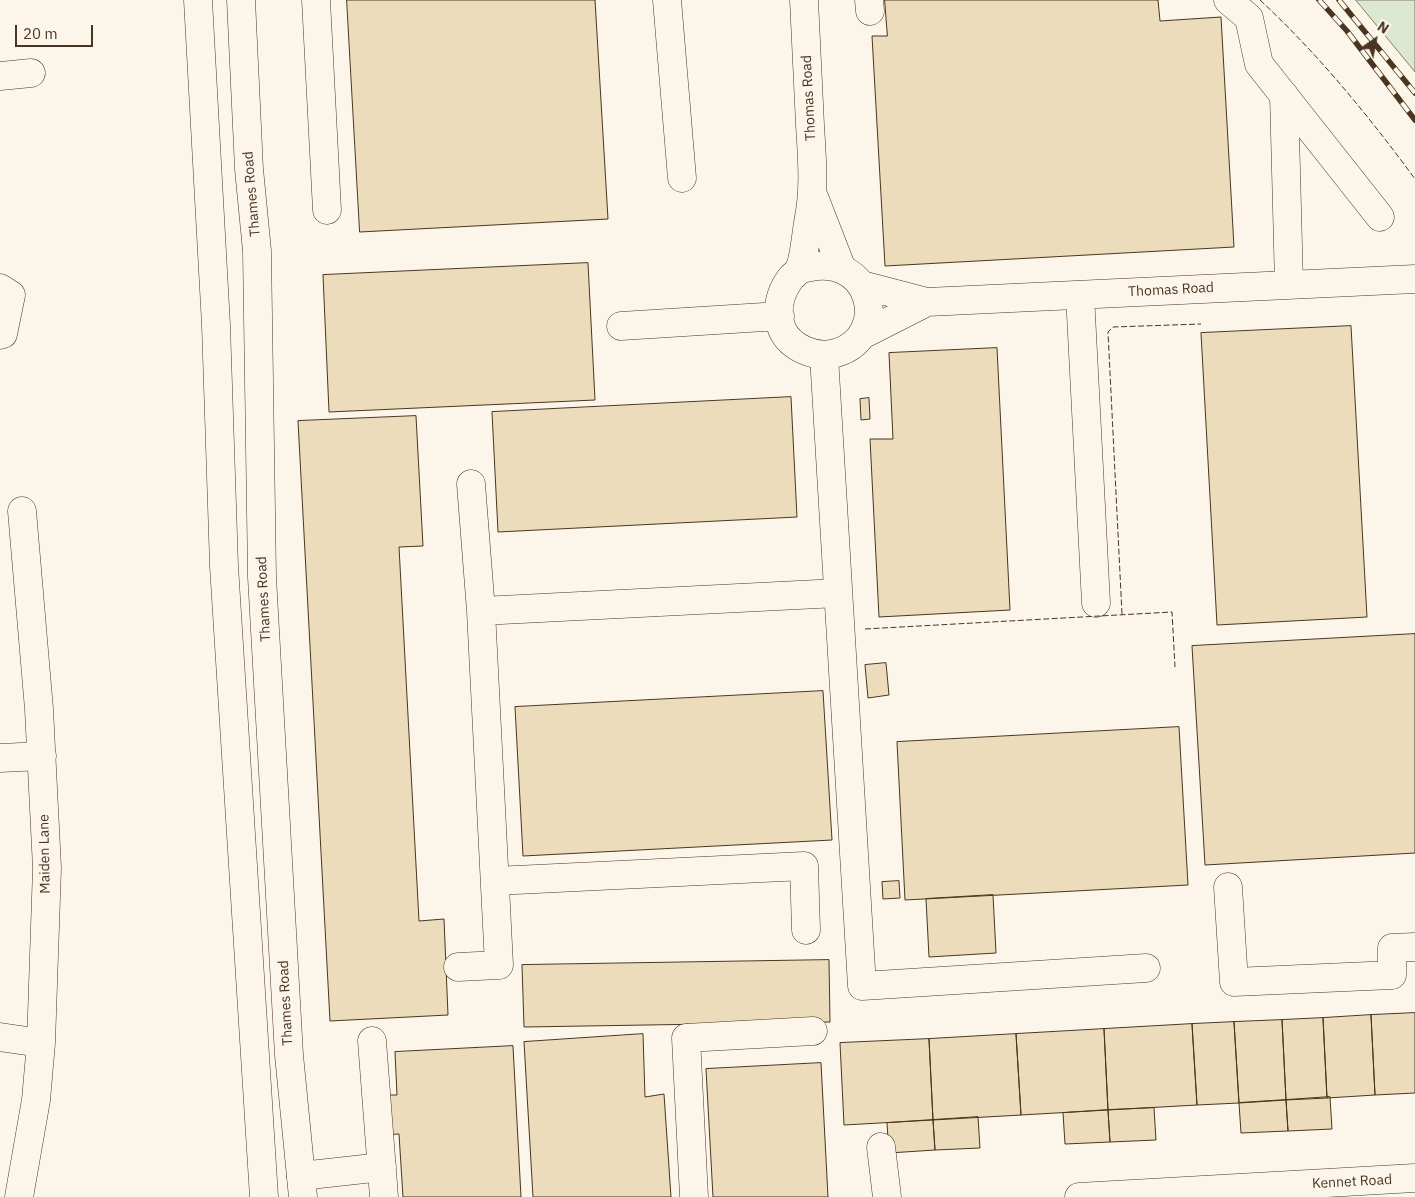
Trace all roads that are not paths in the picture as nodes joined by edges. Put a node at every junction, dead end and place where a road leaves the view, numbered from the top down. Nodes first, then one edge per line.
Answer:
1 (198, 0) edge
2 (241, 0) edge
3 (316, 0) edge
4 (667, 0) edge
5 (804, 0) edge
6 (1228, 0) edge
7 (31, 73) dead end
8 (0, 76) edge
9 (1284, 95) junction
10 (682, 178) dead end
11 (814, 197) junction
12 (327, 210) dead end
13 (1380, 217) dead end
14 (799, 270) junction
15 (852, 277) junction
16 (1415, 279) edge
17 (1289, 284) junction
18 (6, 291) edge
19 (1080, 295) junction
20 (926, 302) junction
21 (780, 316) junction
22 (621, 326) dead end
23 (0, 335) edge
24 (862, 335) junction
25 (824, 356) junction
26 (470, 484) dead end
27 (22, 511) dead end
28 (838, 593) junction
29 (1096, 603) dead end
30 (480, 611) junction
31 (42, 756) junction
32 (0, 758) edge
33 (495, 881) junction
34 (1228, 887) dead end
35 (806, 930) dead end
36 (1415, 947) edge
37 (458, 968) dead end
38 (1146, 968) dead end
39 (813, 1031) dead end
40 (0, 1036) edge
41 (372, 1041) dead end
42 (41, 1043) junction
43 (882, 1147) dead end
44 (382, 1167) junction
45 (1415, 1178) edge
46 (302, 1187) edge
47 (19, 1197) edge
48 (264, 1197) edge
49 (384, 1197) edge
50 (694, 1197) edge
51 (887, 1197) edge
52 (1079, 1197) edge

1 - 48 street
2 - 46 street, Thames Road
3 - 12 street
4 - 10 street
5 - 11 street, Thomas Road
6 - 9 street
7 - 8 street
9 - 13 street
9 - 17 street
11 - 14 street, Thomas Road
11 - 15 street, Thomas Road
14 - 15 street, Thomas Road
14 - 21 street, Thomas Road
15 - 20 street, Thomas Road
15 - 24 street, Thomas Road
16 - 17 street, Thomas Road
17 - 19 street, Thomas Road
18 - 23 street
19 - 20 street, Thomas Road
19 - 29 street
20 - 24 street, Thomas Road
21 - 22 street
21 - 25 street, Thomas Road
24 - 25 street, Thomas Road
25 - 28 street
26 - 30 street
27 - 31 street, Maiden Lane
28 - 30 street
28 - 38 street
30 - 33 street
31 - 32 street
31 - 42 street, Maiden Lane
33 - 35 street
33 - 37 street
34 - 36 street
39 - 50 street
40 - 42 street
41 - 44 street
42 - 47 street, Maiden Lane
43 - 51 street
44 - 46 street
44 - 49 street
45 - 52 street, Kennet Road

